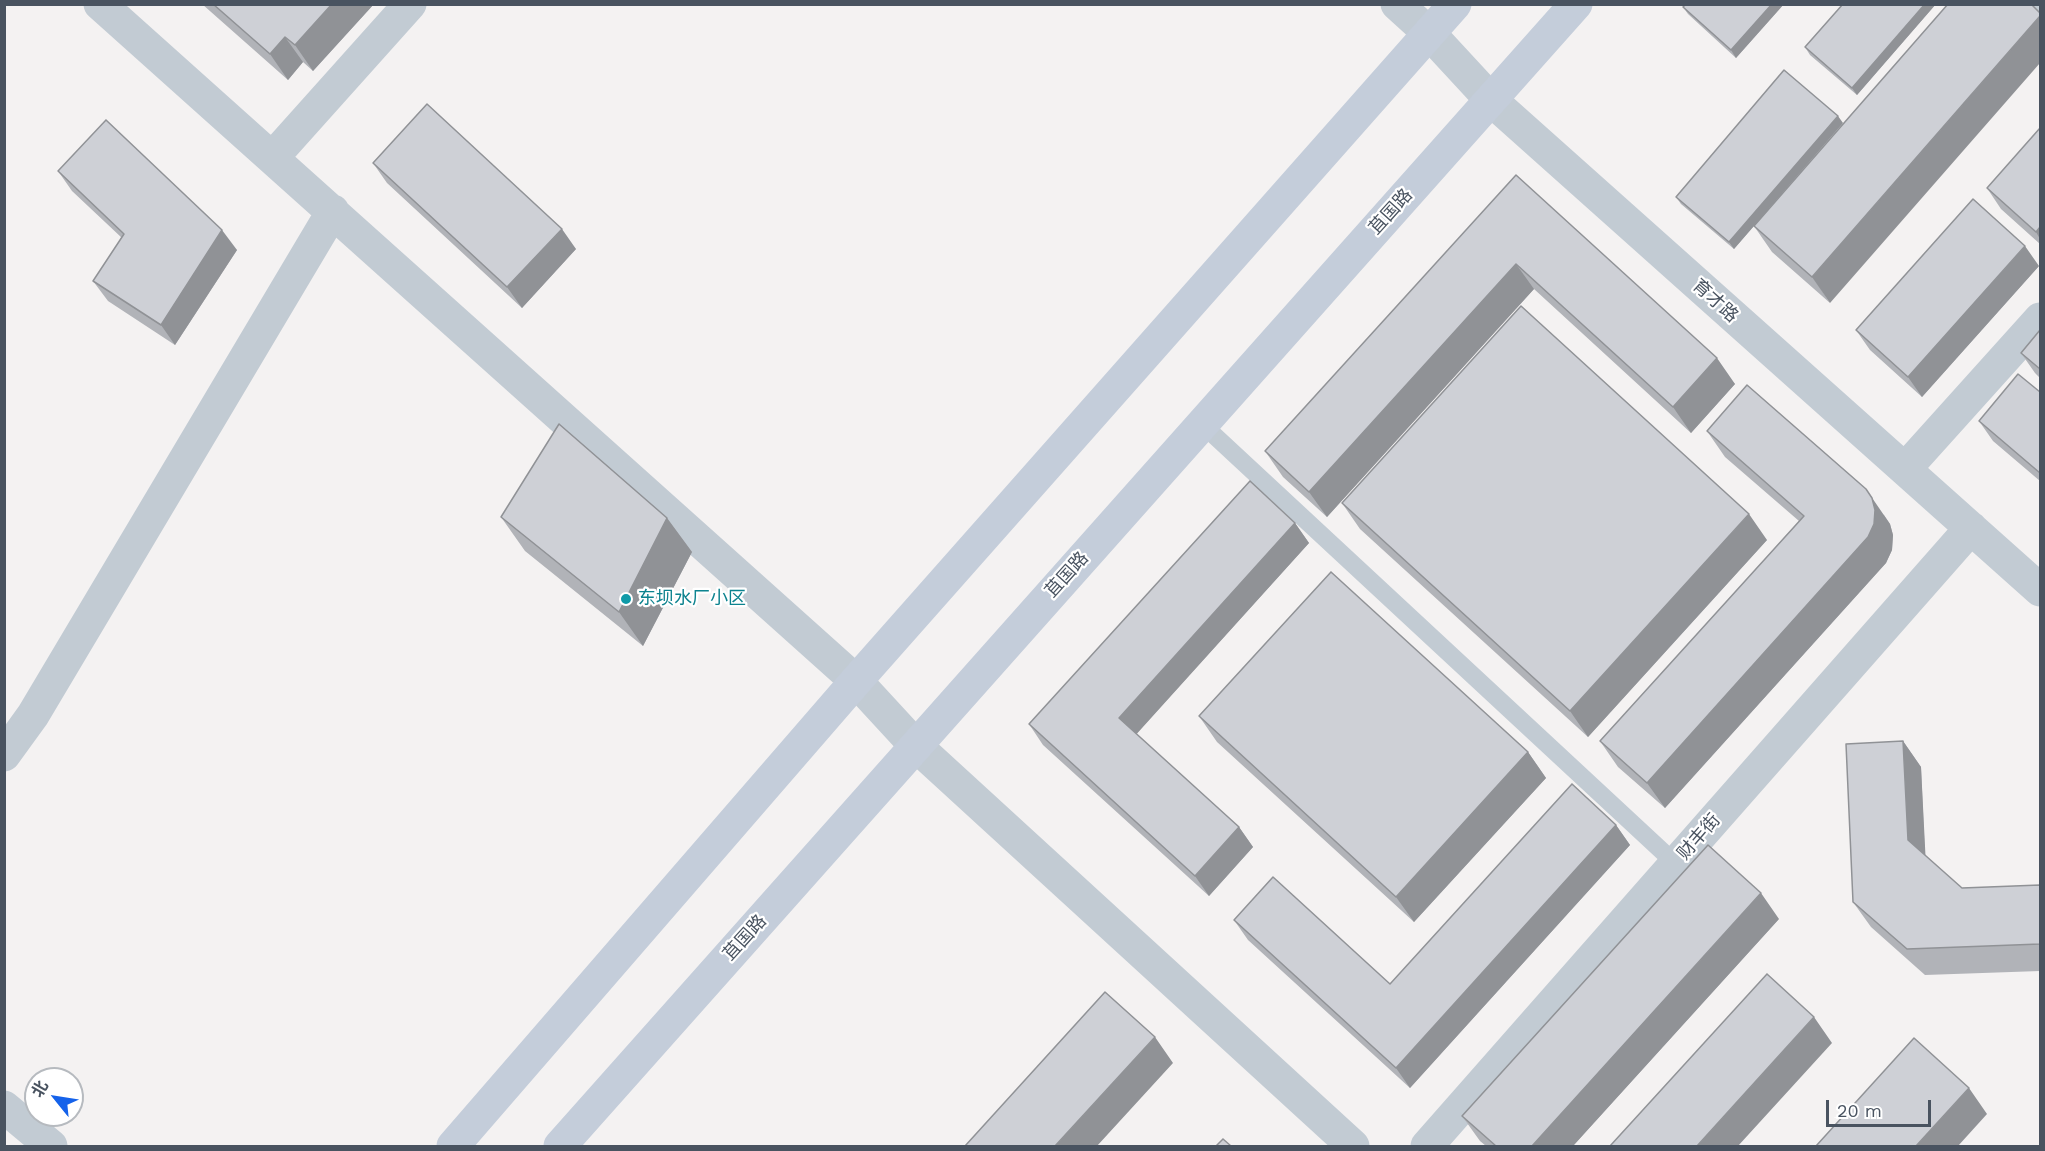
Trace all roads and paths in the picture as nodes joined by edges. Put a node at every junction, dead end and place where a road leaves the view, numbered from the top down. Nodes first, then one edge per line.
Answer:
1 (100, 4) edge
2 (410, 4) edge
3 (1397, 4) edge
4 (1455, 4) edge
5 (1576, 4) edge
6 (2032, 4) edge
7 (2040, 12) edge
8 (1430, 34) junction
9 (1491, 100) junction
10 (273, 157) junction
11 (333, 211) junction
12 (2040, 319) edge
13 (1202, 424) junction
14 (1905, 469) junction
15 (1971, 528) junction
16 (2040, 590) edge
17 (856, 681) junction
18 (915, 745) junction
19 (4, 755) edge
20 (1676, 864) junction
21 (4, 1107) edge
22 (51, 1146) edge
23 (453, 1146) edge
24 (560, 1146) edge
25 (1353, 1146) edge
26 (1427, 1146) edge

1 - 10 street
2 - 10 street
3 - 8 street, 育才路
4 - 8 main road
5 - 9 main road, 苴国路
6 - 7 lane
8 - 9 street, 育才路
8 - 17 main road
9 - 13 main road, 苴国路
9 - 14 street, 育才路
10 - 11 street
11 - 17 street
11 - 19 street
12 - 14 street
13 - 18 main road, 苴国路
13 - 20 lane
14 - 15 street, 育才路
15 - 16 street, 育才路
15 - 20 street, 财丰街
17 - 18 street
17 - 23 main road
18 - 24 main road, 苴国路
18 - 25 street
20 - 26 street, 财丰街
21 - 22 street

